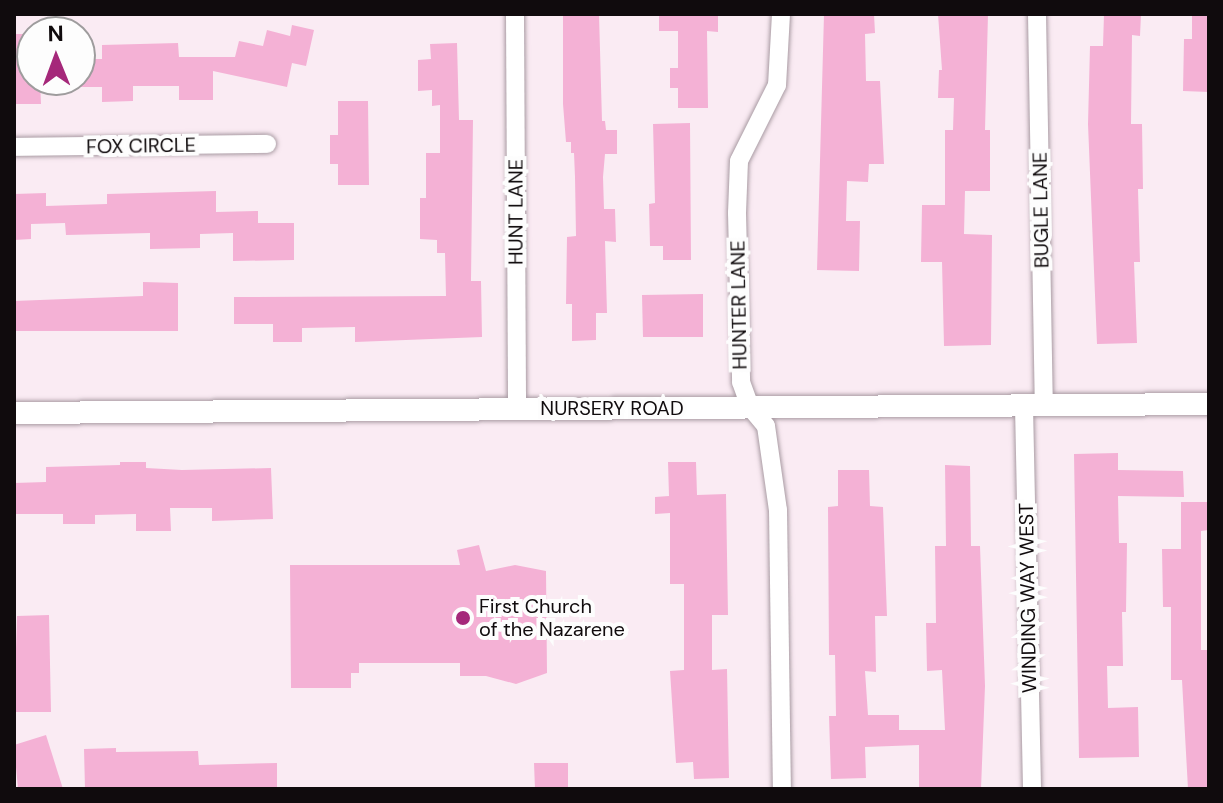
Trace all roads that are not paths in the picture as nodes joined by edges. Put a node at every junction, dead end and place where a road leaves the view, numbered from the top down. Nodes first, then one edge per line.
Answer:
1 (515, 14) edge
2 (781, 14) edge
3 (1037, 14) edge
4 (267, 144) dead end
5 (14, 147) edge
6 (1209, 404) edge
7 (1034, 406) junction
8 (750, 407) junction
9 (517, 409) junction
10 (14, 413) edge
11 (782, 789) edge
12 (1032, 789) edge

1 - 9 street, HUNT LANE
2 - 8 street, HUNTER LANE
3 - 7 street, BUGLE LANE
4 - 5 street, FOX CIRCLE
6 - 7 street, NURSERY ROAD
7 - 8 street, NURSERY ROAD
7 - 12 street, WINDING WAY WEST
8 - 9 street, NURSERY ROAD
8 - 11 street, HUNTER LANE
9 - 10 street, NURSERY ROAD

